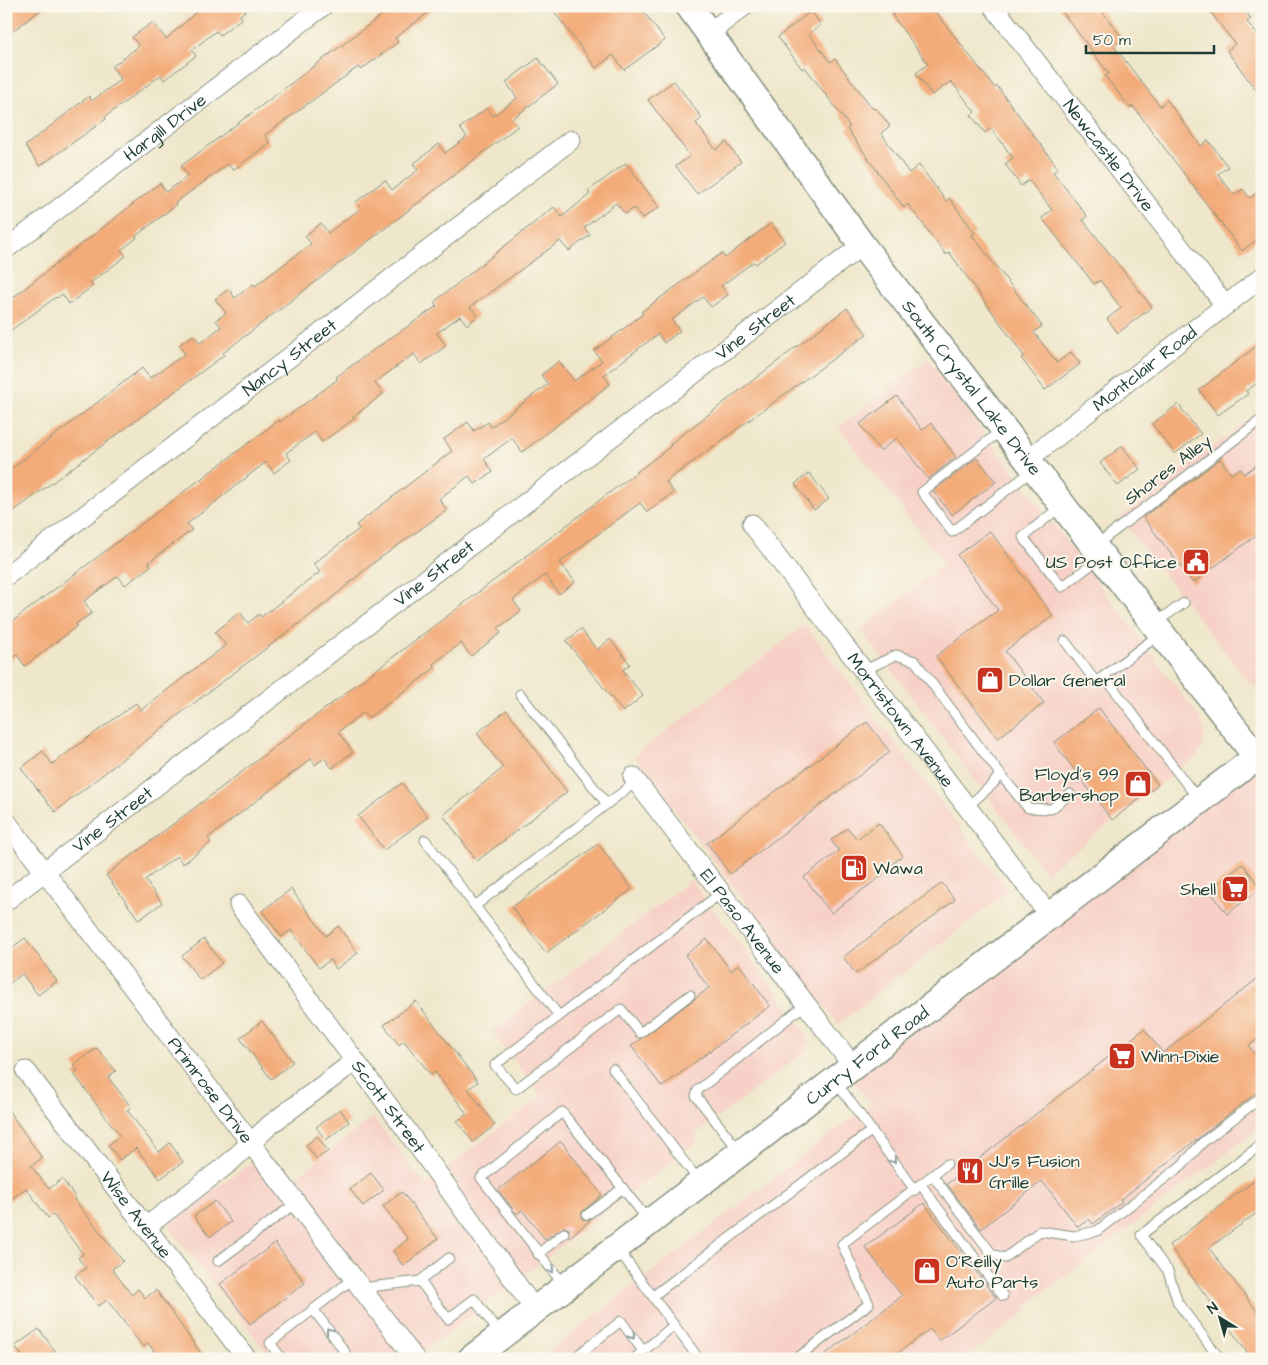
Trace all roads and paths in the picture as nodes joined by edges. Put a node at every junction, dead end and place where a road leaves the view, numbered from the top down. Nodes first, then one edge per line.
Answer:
1 (323, 6) edge
2 (689, 6) edge
3 (744, 6) edge
4 (993, 6) edge
5 (710, 33) junction
6 (572, 140) dead end
7 (862, 245) junction
8 (6, 249) edge
9 (1262, 277) edge
10 (1225, 305) junction
11 (1262, 419) edge
12 (1003, 429) junction
13 (1031, 465) junction
14 (1062, 506) junction
15 (752, 524) dead end
16 (1098, 552) junction
17 (6, 576) edge
18 (1184, 603) dead end
19 (1157, 629) junction
20 (1065, 641) dead end
21 (863, 671) junction
22 (1104, 676) junction
23 (520, 694) dead end
24 (1260, 758) edge
25 (1000, 774) junction
26 (635, 779) joint
27 (1070, 794) dead end
28 (1200, 801) junction
29 (607, 804) junction
30 (967, 807) junction
31 (6, 821) edge
32 (425, 840) dead end
33 (45, 872) junction
34 (721, 893) junction
35 (6, 901) edge
36 (239, 905) dead end
37 (475, 906) junction
38 (1049, 916) junction
39 (690, 995) dead end
40 (806, 1004) junction
41 (559, 1016) junction
42 (355, 1061) junction
43 (613, 1069) dead end
44 (26, 1071) dead end
45 (844, 1073) junction
46 (1262, 1097) edge
47 (871, 1131) junction
48 (251, 1143) junction
49 (1262, 1144) edge
50 (740, 1152) junction
51 (947, 1164) dead end
52 (933, 1176) junction
53 (700, 1183) junction
54 (623, 1188) junction
55 (918, 1188) junction
56 (296, 1203) junction
57 (587, 1215) dead end
58 (650, 1222) junction
59 (146, 1227) junction
60 (564, 1233) dead end
61 (616, 1247) junction
62 (538, 1254) junction
63 (449, 1258) dead end
64 (218, 1261) dead end
65 (420, 1281) junction
66 (357, 1283) junction
67 (565, 1286) junction
68 (653, 1296) junction
69 (1003, 1296) dead end
70 (313, 1309) junction
71 (534, 1310) junction
72 (674, 1325) junction
73 (501, 1336) junction
74 (643, 1351) junction
75 (247, 1359) edge
76 (282, 1359) edge
77 (335, 1359) edge
78 (415, 1359) edge
79 (471, 1359) edge
80 (572, 1359) edge
81 (634, 1359) edge
82 (699, 1359) edge
83 (796, 1359) edge
84 (1220, 1359) edge

1 - 8 street, Hargill Drive
2 - 5 street, South Crystal Lake Drive
3 - 5 street
4 - 10 street, Newcastle Drive
5 - 7 street, South Crystal Lake Drive
6 - 17 street, Nancy Street
7 - 12 street, South Crystal Lake Drive
7 - 33 street, Vine Street
9 - 10 street, Montclair Road
10 - 13 street, Montclair Road
11 - 16 lane, Shores Alley
12 - 13 street, South Crystal Lake Drive
12 - 13 lane
13 - 14 street, South Crystal Lake Drive
14 - 16 street, South Crystal Lake Drive
14 - 16 lane, Shores Alley
15 - 21 street, Morristown Avenue
16 - 19 street, South Crystal Lake Drive
18 - 19 lane
19 - 22 lane
19 - 24 street, South Crystal Lake Drive
20 - 22 lane
21 - 25 lane
21 - 30 street, Morristown Avenue
22 - 28 lane
23 - 29 lane
24 - 28 street, Curry Ford Road
25 - 27 lane
25 - 30 lane
26 - 29 lane
26 - 34 street, El Paso Avenue
28 - 38 street, Curry Ford Road
29 - 37 lane
30 - 38 street, Morristown Avenue
31 - 33 street, Primrose Drive
32 - 37 lane
33 - 35 street, Vine Street
33 - 48 street, Primrose Drive
34 - 40 street, El Paso Avenue
34 - 41 lane
36 - 42 street, Scott Street
37 - 41 lane
38 - 45 street, Curry Ford Road
39 - 41 lane
40 - 45 street, El Paso Avenue
40 - 50 lane
42 - 48 street
42 - 71 street, Scott Street
43 - 53 lane
44 - 59 street, Wise Avenue
45 - 47 lane
45 - 50 street, Curry Ford Road
46 - 52 lane
47 -> 55 lane
47 - 68 lane
48 - 56 street, Primrose Drive
48 - 59 street
49 - 84 lane
50 - 53 street, Curry Ford Road
51 - 52 lane
52 - 55 lane
53 - 58 street, Curry Ford Road
54 - 57 lane
54 - 58 lane
54 - 62 lane
55 - 69 lane
55 - 83 lane
56 - 64 lane
56 - 66 street, Primrose Drive
58 - 61 street, Curry Ford Road
59 - 75 street, Wise Avenue
60 - 62 lane
61 - 67 street, Curry Ford Road
61 - 68 lane
62 -> 67 lane
63 - 65 lane
65 - 66 lane
65 - 73 lane
66 - 70 lane
66 - 78 street, Primrose Drive
67 - 71 street, Curry Ford Road
68 - 72 lane
70 - 76 lane
77 -> 70 lane
71 - 73 street, Curry Ford Road
72 - 74 lane
72 - 82 lane
73 - 79 street, Curry Ford Road
80 -> 74 lane
74 - 81 lane

